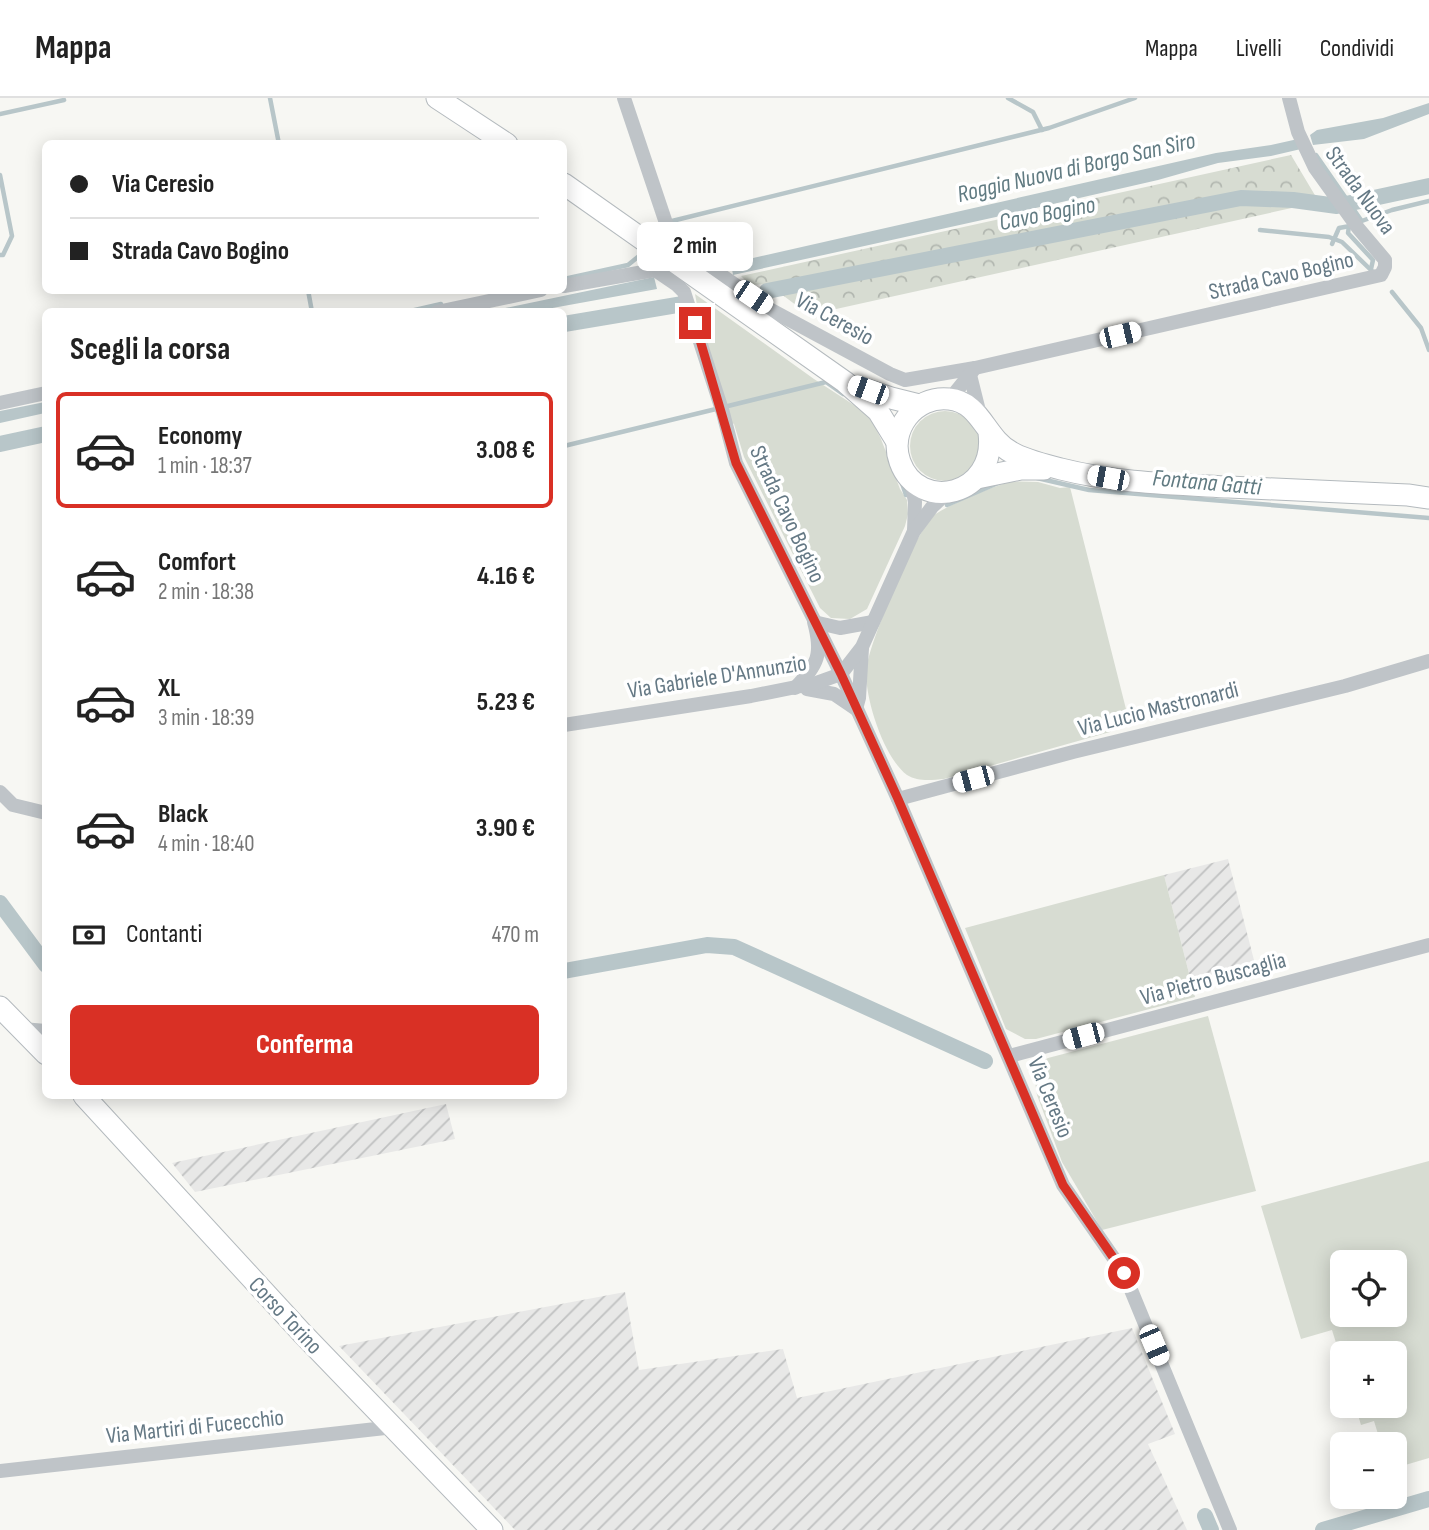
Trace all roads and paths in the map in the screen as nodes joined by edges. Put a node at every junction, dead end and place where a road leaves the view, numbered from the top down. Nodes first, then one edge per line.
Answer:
1 (437, 98) edge
2 (624, 98) edge
3 (1289, 98) edge
4 (501, 140) edge
5 (567, 186) edge
6 (1385, 267) joint
7 (567, 285) edge
8 (522, 294) edge
9 (456, 308) edge
10 (973, 372) junction
11 (845, 382) junction
12 (42, 394) edge
13 (950, 399) junction
14 (0, 403) edge
15 (919, 405) junction
16 (985, 425) junction
17 (897, 442) junction
18 (1060, 469) junction
19 (978, 478) junction
20 (911, 480) junction
21 (948, 492) junction
22 (1429, 498) edge
23 (914, 531) junction
24 (814, 622) junction
25 (873, 622) junction
26 (862, 647) junction
27 (1429, 661) edge
28 (841, 674) junction
29 (795, 688) junction
30 (856, 709) junction
31 (567, 725) edge
32 (0, 792) edge
33 (898, 799) junction
34 (42, 812) edge
35 (1429, 945) edge
36 (0, 1007) edge
37 (22, 1028) junction
38 (42, 1030) edge
39 (42, 1050) edge
40 (1009, 1056) junction
41 (87, 1099) edge
42 (394, 1427) junction
43 (0, 1471) edge
44 (492, 1530) edge
45 (1230, 1530) edge

1 - 4 main road
2 - 10 street, Via Ceresio
3 - 6 street, Strada Nuova
5 - 11 main road
6 - 10 street, Strada Cavo Bogino
7 - 24 street, Strada Cavo Bogino
8 - 9 street
10 - 13 street
10 - 16 street
11 - 15 main road
11 - 17 main road
12 - 14 street
13 - 15 main road
13 - 16 main road
15 - 17 main road
16 - 18 main road
16 - 19 main road
17 - 20 main road
18 - 19 main road
18 - 22 main road
19 - 21 main road
20 - 21 main road
20 - 23 street, Via Gabriele D'Annunzio
21 - 23 street, Via Gabriele D'Annunzio
23 - 25 street, Via Gabriele D'Annunzio
24 - 25 street
24 - 28 street, Strada Cavo Bogino
24 - 29 street
25 - 26 street, Via Gabriele D'Annunzio
26 - 28 street, Via Gabriele D'Annunzio
26 - 30 street
27 - 33 street, Via Lucio Mastronardi
28 - 29 street, Via Gabriele D'Annunzio
28 - 30 street, Via Ceresio
29 - 30 street
29 - 31 street, Via Gabriele D'Annunzio
30 - 33 street, Via Ceresio
32 - 34 street
33 - 40 street, Via Ceresio
35 - 40 street, Via Pietro Buscaglia
36 - 37 main road
37 - 38 street
37 - 39 main road
40 - 45 street, Via Ceresio
41 - 42 main road, Corso Torino
42 - 43 street, Via Martiri di Fucecchio
42 - 44 main road, Corso Torino

